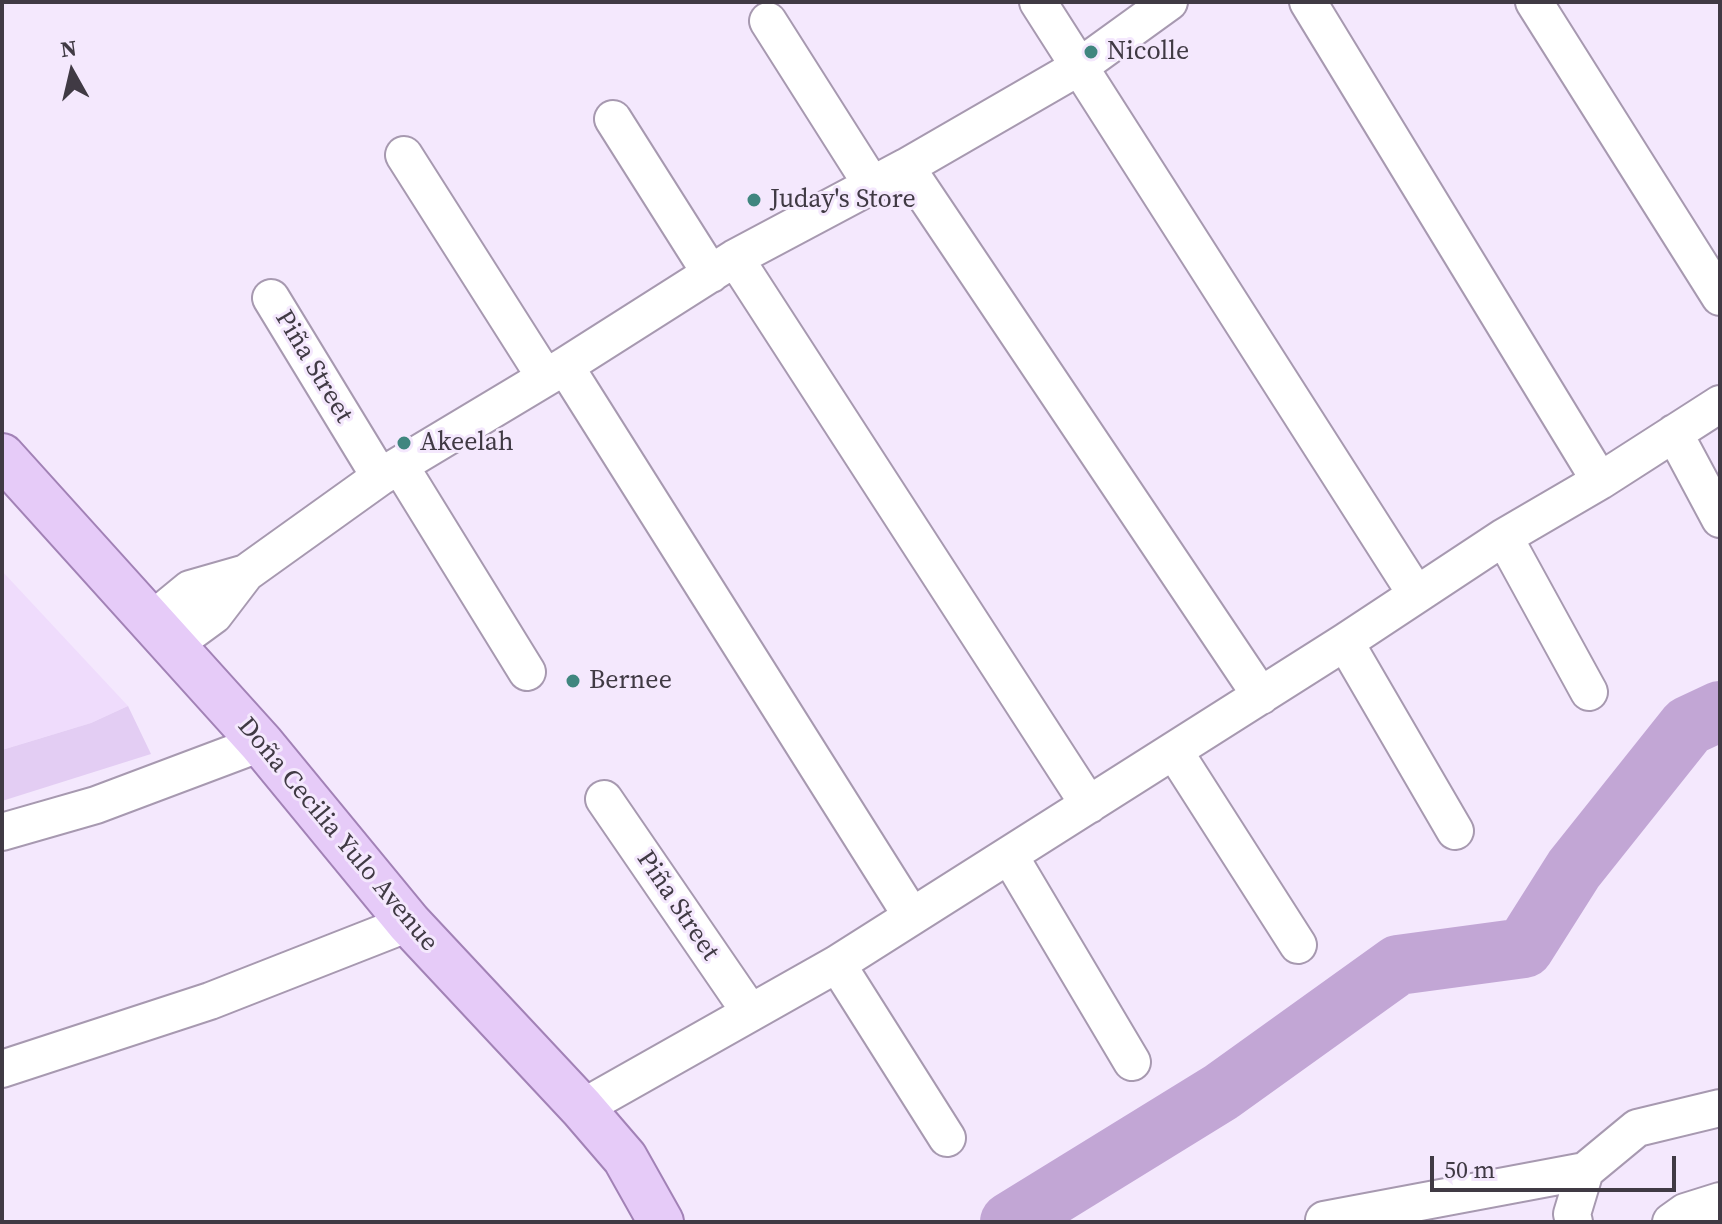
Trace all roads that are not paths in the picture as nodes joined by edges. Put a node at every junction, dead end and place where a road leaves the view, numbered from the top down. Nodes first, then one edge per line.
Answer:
1 (1038, 2) edge
2 (1169, 2) edge
3 (1308, 2) edge
4 (1534, 2) edge
5 (768, 21) dead end
6 (1079, 67) junction
7 (613, 119) dead end
8 (404, 155) dead end
9 (906, 167) junction
10 (872, 185) junction
11 (723, 266) junction
12 (1720, 297) edge
13 (271, 298) dead end
14 (555, 372) junction
15 (1720, 404) edge
16 (1674, 433) junction
17 (2, 456) edge
18 (390, 472) junction
19 (1600, 481) junction
20 (1720, 519) edge
21 (1504, 537) junction
22 (1416, 594) junction
23 (162, 633) junction
24 (1345, 642) junction
25 (527, 672) dead end
26 (1589, 692) dead end
27 (1261, 696) junction
28 (261, 743) junction
29 (1174, 751) junction
30 (604, 799) dead end
31 (1089, 805) junction
32 (1455, 831) dead end
33 (2, 832) edge
34 (1009, 855) junction
35 (911, 915) junction
36 (409, 923) junction
37 (1298, 945) dead end
38 (837, 964) junction
39 (750, 1012) junction
40 (1132, 1062) dead end
41 (2, 1069) edge
42 (582, 1108) junction
43 (1720, 1108) edge
44 (947, 1138) dead end
45 (1585, 1171) junction
46 (1720, 1201) edge
47 (1324, 1220) dead end
48 (661, 1222) edge
49 (1574, 1222) edge
50 (1671, 1222) edge

1 - 6 street
2 - 6 street
3 - 19 street
4 - 12 street
5 - 10 street
6 - 9 street
6 - 22 street
7 - 11 street
8 - 14 street
9 - 10 street
9 - 27 street
10 - 11 street
11 - 14 street
11 - 31 street
13 - 18 street, Piña Street
14 - 18 street
14 - 35 street
15 - 16 street
16 - 19 street
16 - 20 street
17 - 23 main road, Doña Cecilia Yulo Avenue
18 - 23 street
18 - 25 street, Piña Street
19 - 21 street
21 - 22 street
21 - 26 street
22 - 24 street
23 - 28 main road, Doña Cecilia Yulo Avenue
24 - 27 street
24 - 32 street
27 - 29 street
28 - 33 street
28 - 36 main road, Doña Cecilia Yulo Avenue
29 - 31 street
29 - 37 street
30 - 39 street, Piña Street
31 - 34 street
34 - 35 street
34 - 40 street
35 - 38 street
36 - 41 street
36 - 42 main road, Doña Cecilia Yulo Avenue
38 - 39 street
38 - 44 street
39 - 42 street
42 - 48 main road, Doña Cecilia Yulo Avenue
43 - 45 street
45 - 47 street
45 - 49 street
46 - 50 street

